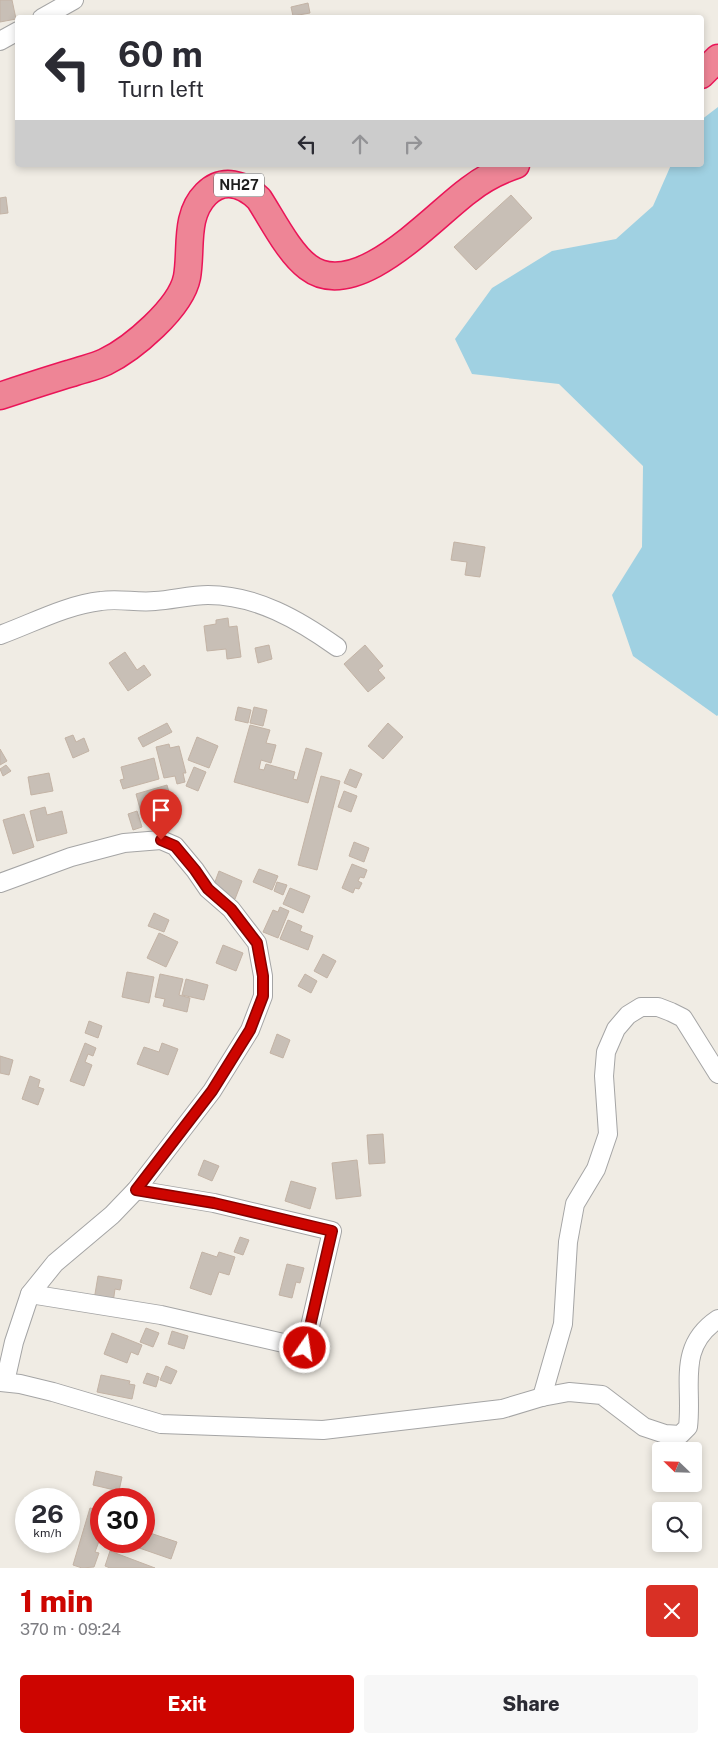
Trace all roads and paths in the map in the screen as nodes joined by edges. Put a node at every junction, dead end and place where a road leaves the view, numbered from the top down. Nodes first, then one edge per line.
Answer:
1 (74, 0) edge
2 (47, 15) edge
3 (15, 33) edge
4 (0, 41) edge
5 (718, 58) edge
6 (704, 72) edge
7 (511, 167) edge
8 (0, 396) edge
9 (0, 634) edge
10 (337, 647) dead end
11 (0, 882) edge
12 (718, 1074) edge
13 (136, 1190) junction
14 (30, 1294) junction
15 (718, 1319) edge
16 (3, 1382) edge
17 (542, 1397) junction

1 - 2 street
3 - 4 street
5 - 6 highway
7 - 8 highway, NH27
9 - 10 street
11 - 13 street
12 - 17 street
13 - 14 street
13 - 14 street
14 - 16 street
15 - 17 street
16 - 17 street

